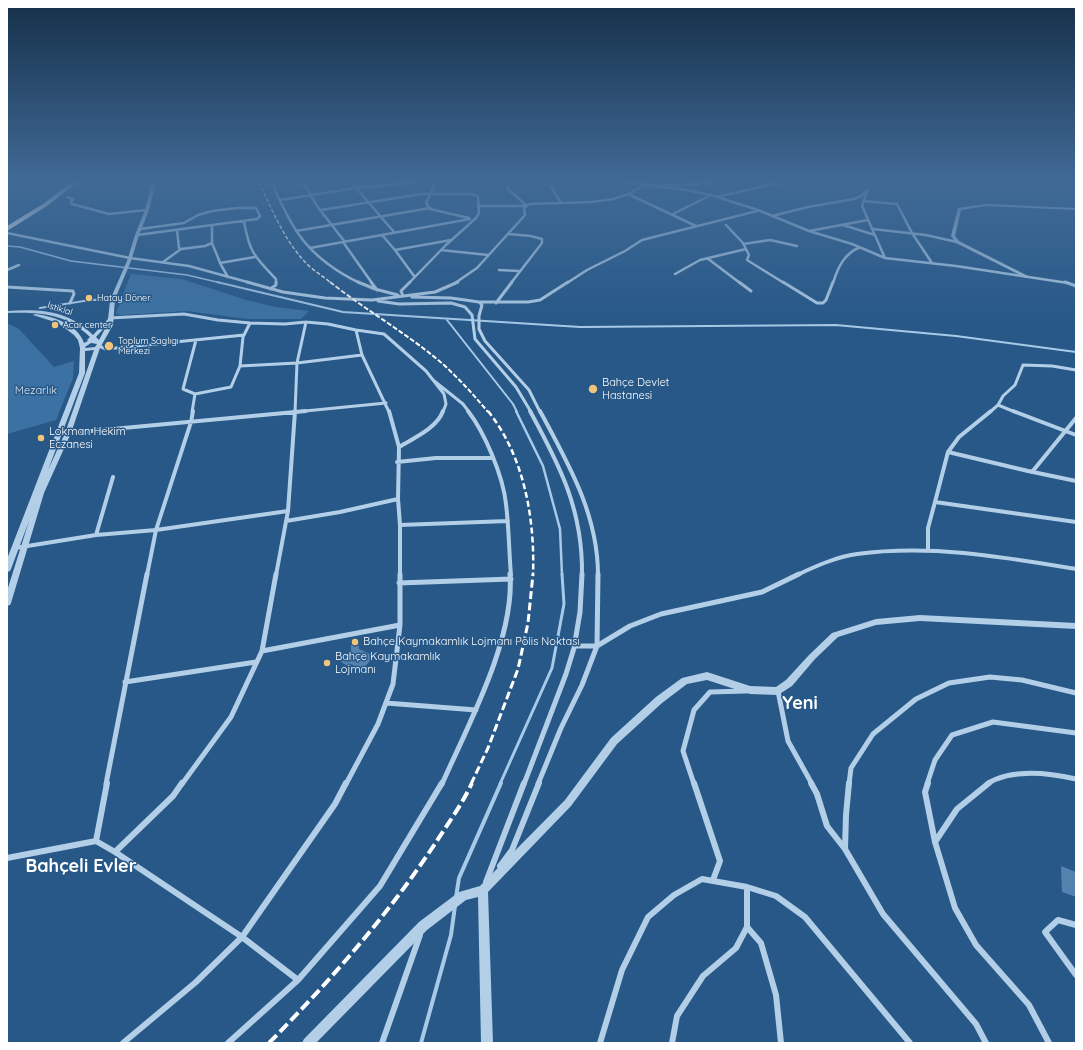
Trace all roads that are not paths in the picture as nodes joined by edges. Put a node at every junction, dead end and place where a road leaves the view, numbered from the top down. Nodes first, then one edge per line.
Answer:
1 (139, 231) edge
2 (170, 231) edge
3 (177, 231) edge
4 (212, 231) edge
5 (246, 231) edge
6 (296, 231) edge
7 (336, 231) edge
8 (400, 231) edge
9 (461, 231) edge
10 (512, 231) edge
11 (675, 231) edge
12 (730, 231) edge
13 (809, 231) edge
14 (863, 231) edge
15 (874, 231) edge
16 (892, 231) edge
17 (954, 231) edge
18 (394, 232) joint
19 (7, 233) edge
20 (912, 233) junction
21 (509, 234) junction
22 (382, 235) junction
23 (875, 235) junction
24 (137, 236) junction
25 (452, 240) junction
26 (344, 242) junction
27 (957, 242) junction
28 (212, 243) junction
29 (743, 244) junction
30 (797, 246) dead end
31 (860, 247) junction
32 (310, 248) junction
33 (181, 249) junction
34 (746, 249) junction
35 (395, 250) junction
36 (441, 250) junction
37 (488, 256) junction
38 (255, 257) junction
39 (707, 258) junction
40 (884, 258) junction
41 (130, 260) junction
42 (163, 262) junction
43 (220, 263) junction
44 (932, 263) junction
45 (19, 265) dead end
46 (7, 270) edge
47 (499, 270) dead end
48 (519, 271) junction
49 (675, 274) dead end
50 (414, 276) junction
51 (228, 277) junction
52 (1026, 277) junction
53 (1076, 286) edge
54 (7, 287) edge
55 (270, 289) junction
56 (378, 291) junction
57 (751, 291) dead end
58 (403, 296) junction
59 (113, 299) junction
60 (372, 300) junction
61 (479, 302) junction
62 (496, 302) junction
63 (70, 304) junction
64 (30, 310) junction
65 (7, 312) edge
66 (7, 315) edge
67 (110, 318) junction
68 (306, 322) junction
69 (250, 323) junction
70 (356, 330) junction
71 (244, 335) junction
72 (94, 337) junction
73 (196, 340) junction
74 (99, 345) junction
75 (83, 346) junction
76 (362, 356) junction
77 (297, 363) junction
78 (240, 366) junction
79 (1076, 370) edge
80 (433, 380) junction
81 (195, 394) junction
82 (386, 403) junction
83 (998, 405) junction
84 (295, 412) junction
85 (1076, 418) edge
86 (191, 422) junction
87 (1065, 431) junction
88 (68, 433) junction
89 (59, 434) junction
90 (1076, 435) edge
91 (398, 447) junction
92 (948, 452) junction
93 (493, 458) junction
94 (397, 462) junction
95 (1032, 472) junction
96 (113, 477) dead end
97 (1076, 481) edge
98 (398, 499) junction
99 (935, 502) junction
100 (288, 511) junction
101 (286, 521) junction
102 (508, 521) junction
103 (1076, 522) edge
104 (400, 525) junction
105 (156, 530) junction
106 (96, 535) junction
107 (26, 547) junction
108 (14, 548) junction
109 (928, 550) junction
110 (7, 569) edge
111 (1076, 569) edge
112 (511, 579) junction
113 (399, 583) junction
114 (7, 604) edge
115 (400, 626) junction
116 (1076, 626) edge
117 (574, 646) junction
118 (597, 646) junction
119 (262, 651) junction
120 (256, 662) junction
121 (125, 682) junction
122 (750, 690) junction
123 (778, 691) junction
124 (1076, 693) edge
125 (386, 703) junction
126 (476, 710) junction
127 (1076, 733) edge
128 (1076, 779) edge
129 (96, 841) junction
130 (935, 842) junction
131 (845, 849) junction
132 (116, 852) junction
133 (7, 858) edge
134 (713, 880) junction
135 (747, 886) junction
136 (483, 890) junction
137 (1076, 925) edge
138 (423, 926) junction
139 (747, 927) junction
140 (242, 937) junction
141 (1076, 975) edge
142 (298, 980) junction
143 (124, 1043) edge
144 (228, 1043) edge
145 (308, 1043) edge
146 (382, 1043) edge
147 (488, 1043) edge
148 (600, 1043) edge
149 (672, 1043) edge
150 (782, 1043) edge
151 (910, 1043) edge
152 (986, 1043) edge
153 (1049, 1043) edge

1 - 24 street
2 - 24 street
3 - 33 street
4 - 28 street
5 - 38 street
6 - 32 street
7 - 26 street
8 - 18 street
9 - 25 street
10 - 21 street
11 - 62 street
12 - 29 street
13 - 31 street
14 - 23 street
15 - 23 street
16 - 20 street
17 - 27 street
18 - 22 street
19 - 41 street
20 - 27 street
20 - 44 street
21 - 37 street
21 - 48 street
22 - 26 street
22 - 35 street
23 - 40 street
24 - 41 street
25 - 35 street
25 - 36 street
26 - 32 street
26 - 56 street
27 - 52 street
28 - 33 street
28 - 43 street
29 - 30 street
29 - 34 street
31 - 34 street
31 - 40 street
32 - 56 street
33 - 42 street
34 - 39 street
35 - 50 street
36 - 37 street
36 - 50 street
37 - 58 street
38 - 43 street
38 - 55 street
39 - 49 street
39 - 57 street
40 - 44 street
41 - 42 street
41 - 59 street
42 - 51 street
43 - 51 street
44 - 52 street
45 - 46 street
47 - 48 street
48 - 62 street
50 - 58 street
51 - 55 street
52 - 53 street
54 - 63 street
55 - 60 street
56 - 58 street
58 - 60 street
59 - 63 street
59 - 67 street
60 - 61 street
60 - 117 street
61 - 62 street
61 - 118 street
63 - 64 street
64 - 65 street, İstiklal
64 - 72 street, İstiklal
66 - 75 street
67 - 69 street
67 - 72 street
67 - 74 street
68 - 69 street
68 - 70 street
68 - 77 street
69 - 71 street
70 - 76 street
70 - 80 street
71 - 73 street
71 - 78 street
72 - 74 street, İstiklal
72 - 75 street
73 - 74 street
73 - 81 street
74 - 75 street
74 - 88 street
75 - 89 street
76 - 77 street
76 - 82 street
77 - 78 street
77 - 84 street
78 - 81 street
79 - 83 street
80 - 91 street
80 - 93 street
81 - 86 street
82 - 84 street
82 - 91 street
83 - 87 street
83 - 92 street
84 - 86 street
84 - 100 street
85 - 87 street
86 - 88 street
86 - 105 street
87 - 90 street
87 - 95 street
88 - 89 street
88 - 107 street
89 - 108 street
91 - 94 street
92 - 95 street
92 - 99 street
93 - 94 street
93 - 102 street
94 - 98 street
95 - 97 street
96 - 106 street
98 - 101 street
98 - 104 street
99 - 103 street
99 - 109 street
100 - 101 street
100 - 105 street
101 - 119 street
102 - 104 street
102 - 112 street
104 - 113 street
105 - 106 street
105 - 121 street
106 - 107 street
107 - 108 street
107 - 114 street
108 - 110 street
109 - 111 street
109 - 118 street
112 - 113 street
112 - 126 street
113 - 115 street
115 - 119 street
115 - 125 street
116 - 123 street
117 - 118 street
117 - 136 street
118 - 136 street
119 - 120 street
120 - 121 street
120 - 132 street
121 - 129 street
122 - 123 street
122 - 134 street
122 - 136 street
123 - 131 street
124 - 131 street
125 - 126 street
125 - 140 street
126 - 142 street
127 - 130 street
128 - 130 street
129 - 132 street
129 - 133 street
130 - 153 street
131 - 152 street
132 - 140 street
134 - 135 street
134 - 148 street
135 - 139 street
135 - 151 street
136 - 138 street
136 - 147 street
137 - 141 street
138 - 145 street
138 - 146 street
139 - 149 street
139 - 150 street
140 - 142 street
140 - 143 street
142 - 144 street

